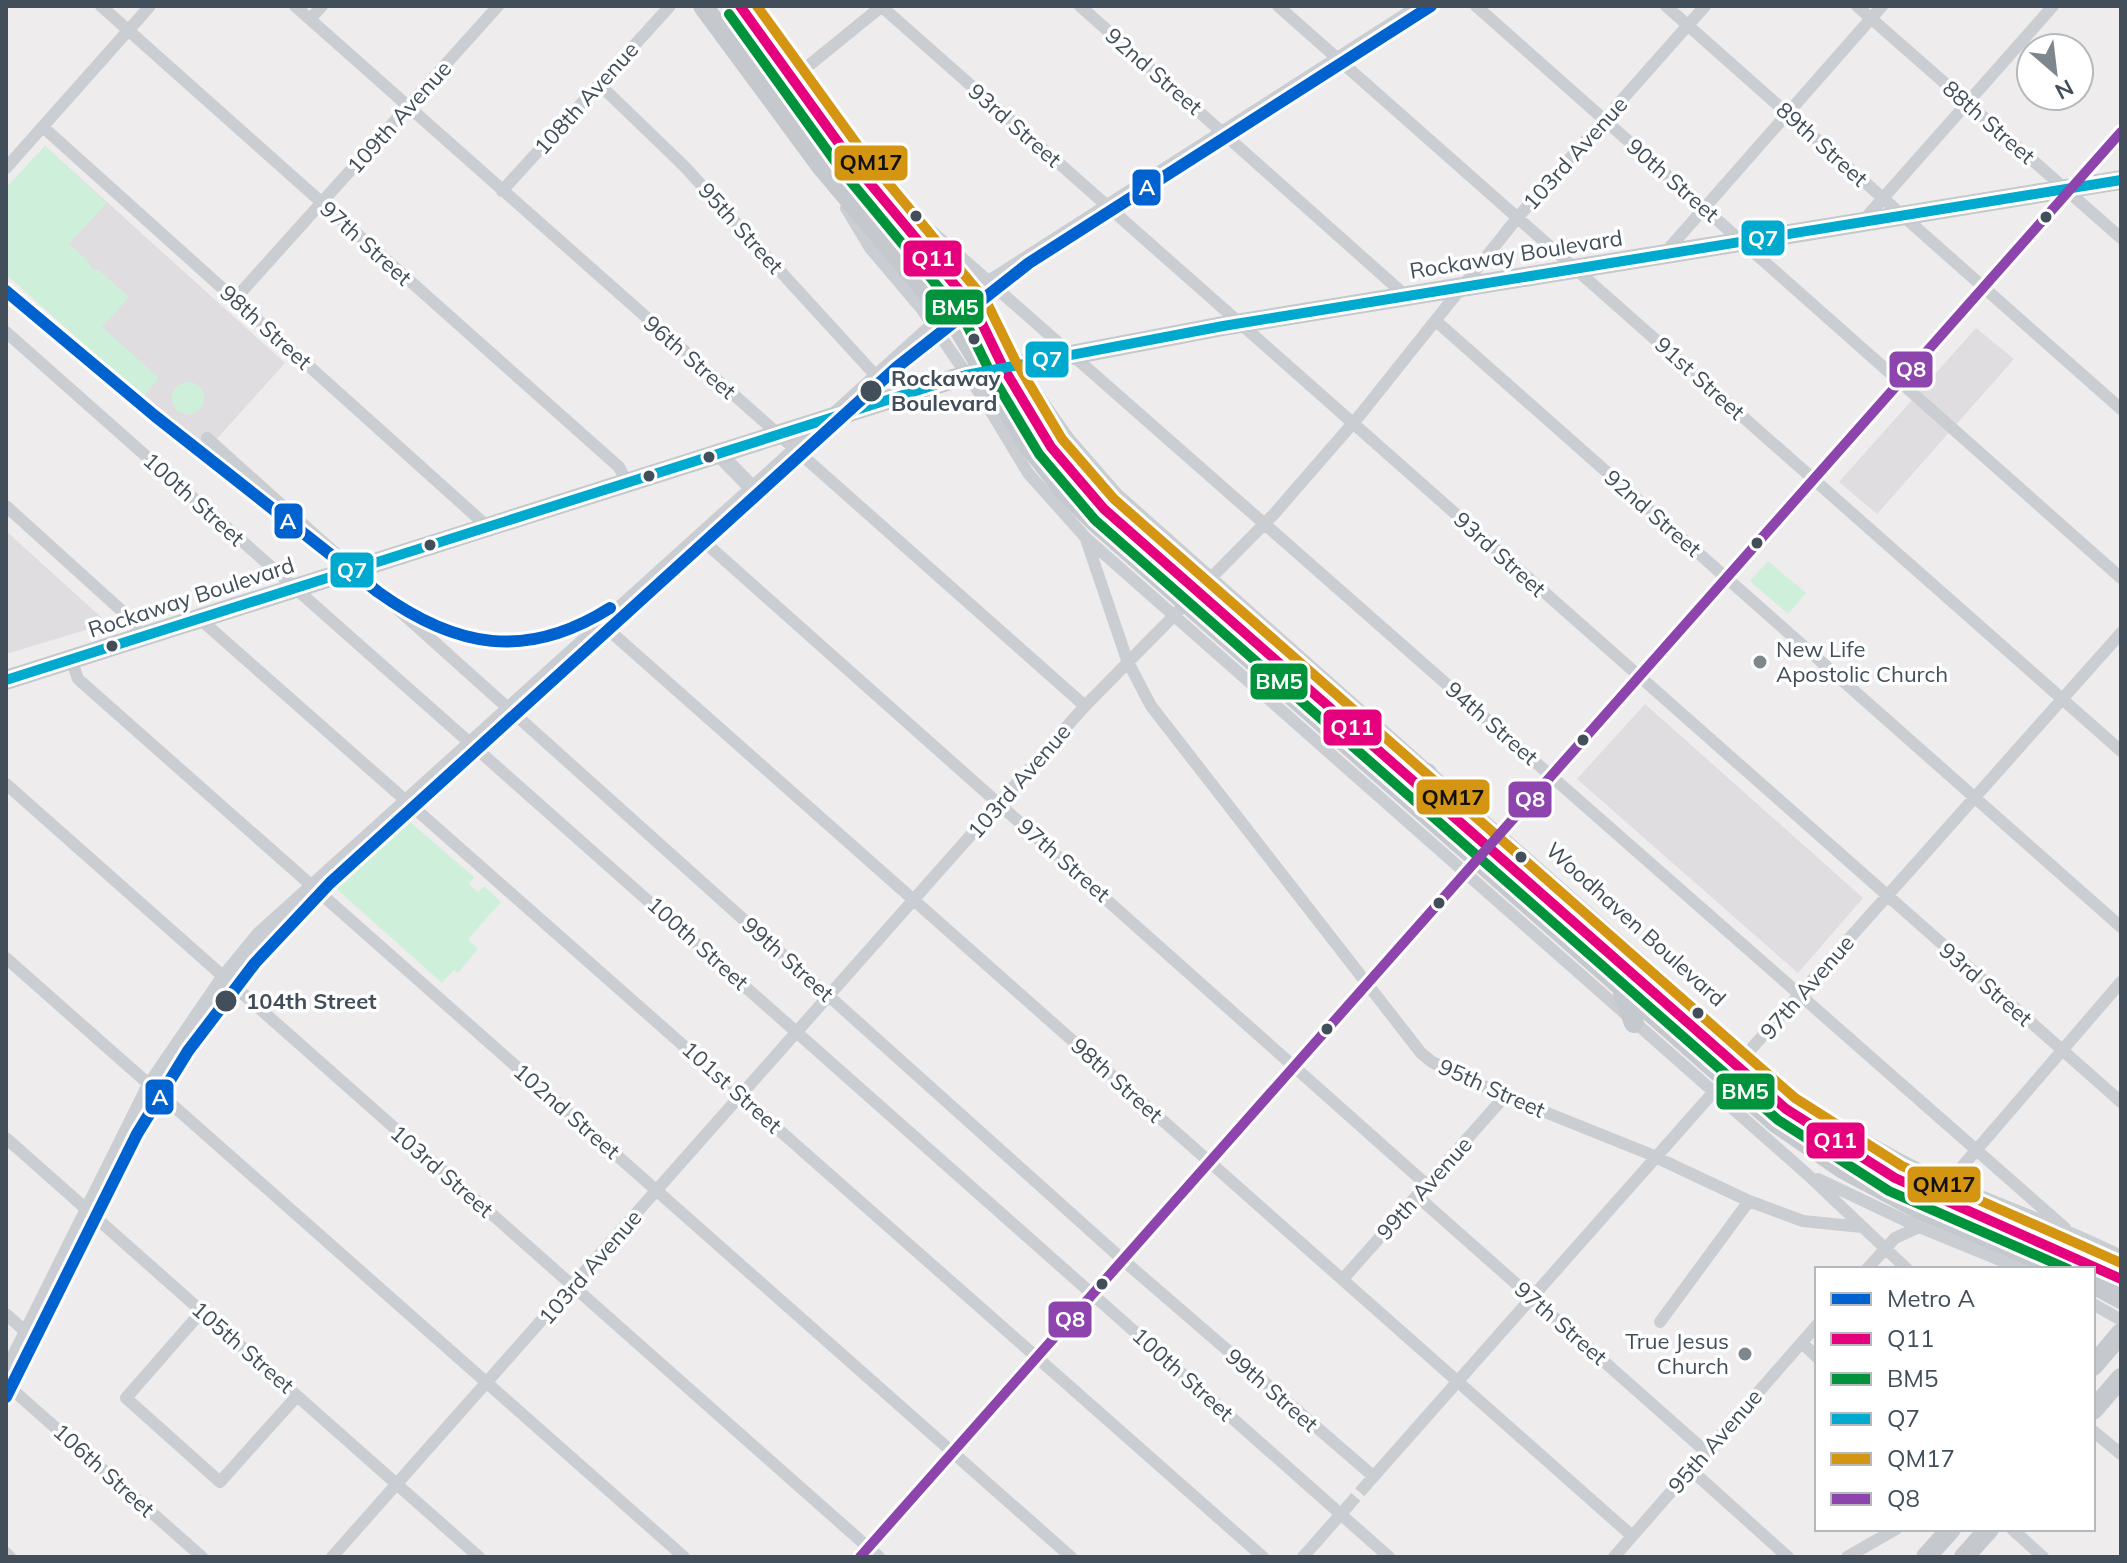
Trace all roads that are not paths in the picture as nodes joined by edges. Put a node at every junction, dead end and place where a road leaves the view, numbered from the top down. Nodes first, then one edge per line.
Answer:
1 (101, 6) edge
2 (150, 6) edge
3 (295, 6) edge
4 (322, 6) edge
5 (498, 6) edge
6 (670, 6) edge
7 (703, 6) edge
8 (740, 6) edge
9 (882, 6) edge
10 (1080, 6) edge
11 (1278, 6) edge
12 (1422, 6) edge
13 (1476, 6) edge
14 (1666, 6) edge
15 (1705, 6) edge
16 (1857, 6) edge
17 (1882, 6) edge
18 (2053, 6) edge
19 (310, 19) junction
20 (1871, 19) junction
21 (1688, 25) junction
22 (128, 30) junction
23 (1338, 60) junction
24 (794, 78) junction
25 (599, 84) junction
26 (770, 97) junction
27 (1967, 103) junction
28 (408, 106) junction
29 (1788, 114) junction
30 (1604, 120) junction
31 (43, 127) junction
32 (1224, 132) junction
33 (2121, 132) edge
34 (853, 163) junction
35 (821, 166) junction
36 (6, 168) edge
37 (2121, 180) edge
38 (502, 191) junction
39 (2068, 191) junction
40 (1883, 198) junction
41 (321, 203) junction
42 (1108, 206) junction
43 (1702, 208) junction
44 (1903, 215) junction
45 (1518, 217) junction
46 (1862, 222) junction
47 (2121, 238) edge
48 (1743, 243) junction
49 (1662, 256) junction
50 (1576, 268) junction
51 (992, 281) junction
52 (1464, 287) junction
53 (1984, 287) junction
54 (1406, 296) junction
55 (235, 299) junction
56 (1436, 321) junction
57 (1239, 323) junction
58 (933, 326) junction
59 (6, 332) edge
60 (1074, 353) junction
61 (993, 369) junction
62 (877, 377) junction
63 (1900, 382) junction
64 (2121, 409) edge
65 (836, 415) junction
66 (1353, 424) junction
67 (780, 436) junction
68 (207, 438) dead end
69 (797, 452) junction
70 (720, 455) junction
71 (1814, 479) junction
72 (627, 483) junction
73 (754, 490) junction
74 (6, 506) edge
75 (1266, 523) junction
76 (489, 528) junction
77 (700, 538) junction
78 (1086, 538) junction
79 (355, 571) junction
80 (1726, 578) junction
81 (2121, 578) edge
82 (295, 589) junction
83 (1192, 598) junction
84 (200, 619) junction
85 (603, 625) junction
86 (2121, 633) edge
87 (140, 638) junction
88 (71, 659) junction
89 (1127, 660) junction
90 (1639, 677) junction
91 (6, 680) edge
92 (2062, 699) junction
93 (1085, 706) junction
94 (509, 709) junction
95 (473, 742) junction
96 (2121, 751) edge
97 (1427, 773) junction
98 (1551, 776) junction
99 (6, 784) edge
100 (1975, 798) junction
101 (407, 799) junction
102 (1000, 803) junction
103 (1451, 815) junction
104 (1483, 855) junction
105 (310, 885) junction
106 (1887, 897) junction
107 (914, 900) junction
108 (2121, 927) edge
109 (6, 958) edge
110 (223, 979) junction
111 (2121, 982) edge
112 (1366, 986) junction
113 (1621, 989) junction
114 (1799, 995) junction
115 (829, 996) junction
116 (1634, 1023) junction
117 (797, 1032) junction
118 (2061, 1050) junction
119 (1296, 1065) junction
120 (1730, 1074) junction
121 (149, 1087) junction
122 (741, 1096) junction
123 (1505, 1096) junction
124 (2121, 1102) edge
125 (6, 1138) edge
126 (1974, 1150) junction
127 (1657, 1158) junction
128 (1210, 1162) junction
129 (1808, 1175) junction
130 (1948, 1183) junction
131 (1427, 1185) junction
132 (657, 1191) junction
133 (1417, 1196) junction
134 (1749, 1201) junction
135 (86, 1210) junction
136 (1862, 1227) junction
137 (1919, 1227) junction
138 (2065, 1228) junction
139 (1884, 1249) junction
140 (2121, 1256) edge
141 (1123, 1260) junction
142 (1869, 1267) edge
143 (1905, 1267) edge
144 (2017, 1267) edge
145 (2057, 1267) edge
146 (2079, 1267) edge
147 (1343, 1279) junction
148 (2102, 1285) edge
149 (573, 1287) junction
150 (1093, 1294) junction
151 (1531, 1297) junction
152 (2121, 1299) edge
153 (202, 1311) junction
154 (6, 1314) edge
155 (2121, 1320) edge
156 (1660, 1322) dead end
157 (1815, 1327) edge
158 (26, 1332) junction
159 (2121, 1333) edge
160 (1802, 1343) junction
161 (1815, 1355) edge
162 (1037, 1358) junction
163 (2095, 1364) edge
164 (6, 1374) edge
165 (2121, 1378) edge
166 (1456, 1380) junction
167 (487, 1383) junction
168 (6, 1384) edge
169 (297, 1396) junction
170 (2095, 1408) edge
171 (2095, 1433) edge
172 (1705, 1451) junction
173 (953, 1452) junction
174 (2121, 1454) edge
175 (1690, 1469) junction
176 (1370, 1480) joint
177 (397, 1484) junction
178 (1345, 1510) junction
179 (1892, 1531) edge
180 (1949, 1531) edge
181 (1987, 1531) edge
182 (2014, 1531) edge
183 (1631, 1535) junction
184 (864, 1552) edge
185 (202, 1557) edge
186 (332, 1557) edge
187 (479, 1557) edge
188 (684, 1557) edge
189 (879, 1557) edge
190 (1071, 1557) edge
191 (1263, 1557) edge
192 (1303, 1557) edge
193 (1389, 1557) edge
194 (1614, 1557) edge
195 (1788, 1557) edge
196 (1847, 1557) edge
197 (1926, 1557) edge
198 (1964, 1557) edge
199 (2043, 1557) edge

1 - 22 street, 97th Street
2 - 22 street
3 - 19 street, 96th Street
4 - 19 street
5 - 28 street, 109th Avenue
6 - 25 street, 108th Avenue
7 - 26 main road
8 - 24 main road
9 - 24 street
9 - 42 street, 93rd Street
10 - 32 street, 92nd Street
11 - 23 street, 91st Street
12 - 23 street
13 - 30 street, 90th Street
14 - 21 street, 89th Street
15 - 21 street, 103rd Avenue
16 - 20 street, 88th Street
17 - 20 street
18 - 27 street
19 - 28 street, 96th Street
20 - 27 street, 88th Street
20 - 29 street
21 - 29 street, 89th Street
21 - 30 street, 103rd Avenue
22 - 31 street
22 - 41 street, 97th Street
23 - 32 street
23 - 45 street, 91st Street
24 - 26 street
24 - 34 main road
25 - 38 street, 108th Avenue
25 - 62 street, 95th Street
26 - 35 main road
27 - 39 street, 88th Street
27 - 40 street
28 - 38 street, 96th Street
28 - 41 street, 109th Avenue
29 - 40 street, 89th Street
29 - 43 street
30 - 43 street, 90th Street
30 - 45 street, 103rd Avenue
31 - 36 street
31 - 55 street, 98th Street
32 - 42 street
32 - 54 street, 92nd Street
33 - 39 street
34 - 51 street, 94th Street
34 - 61 main road
35 - 58 street
35 - 61 main road
37 - 39 main road, Rockaway Boulevard
38 - 67 street, 96th Street
39 - 44 main road, Rockaway Boulevard
39 - 47 street, 88th Street
39 - 53 street
40 - 44 street, 89th Street
40 - 46 street
41 - 55 street, 109th Avenue
41 - 72 street, 97th Street
42 - 51 street
42 - 57 street, 93rd Street
43 - 48 street, 90th Street
43 - 49 street
44 - 46 main road, Rockaway Boulevard
44 - 53 street, 89th Street
45 - 50 street, 91st Street
45 - 52 street, 103rd Avenue
46 - 48 main road, Rockaway Boulevard
48 - 49 main road, Rockaway Boulevard
48 - 63 street, 90th Street
49 - 50 main road, Rockaway Boulevard
50 - 52 main road, Rockaway Boulevard
50 - 71 street, 91st Street
51 - 60 street, 94th Street
52 - 54 main road, Rockaway Boulevard
52 - 56 street, 103rd Avenue
53 - 63 street
53 - 64 street, 89th Street
54 - 57 main road, Rockaway Boulevard
55 - 76 street, 98th Street
56 - 66 street, 103rd Avenue
56 - 80 street, 92nd Street
57 - 60 main road, Rockaway Boulevard
57 - 66 street, 93rd Street
58 - 61 street
58 - 62 street
59 - 82 street, 100th Street
60 - 61 main road, Rockaway Boulevard
60 - 75 street, 94th Street
61 - 65 main road, Rockaway Boulevard
61 - 78 street, Woodhaven Boulevard
61 - 83 street, Woodhaven Boulevard
61 - 83 main road, Woodhaven Boulevard
62 - 65 street
63 - 71 street
63 - 81 street, 90th Street
65 - 67 main road, Rockaway Boulevard
65 - 69 street
66 - 75 street, 103rd Avenue
66 - 90 street, 93rd Street
67 - 69 street, 96th Street
67 - 70 main road, Rockaway Boulevard
68 - 79 street, 99th Street
69 - 73 street
69 - 93 street, 96th Street
70 - 72 main road, Rockaway Boulevard
70 - 73 street
71 - 80 street
71 - 92 street, 91st Street
72 - 76 main road, Rockaway Boulevard
73 - 77 street
74 - 87 street
75 - 83 street, 103rd Avenue
75 - 98 street, 94th Street
76 - 79 main road, Rockaway Boulevard
77 - 85 street
77 - 102 street, 97th Street
78 - 83 street, Woodhaven Boulevard
78 - 89 street, 95th Street
79 - 82 main road, Rockaway Boulevard
79 - 94 street, 99th Street
80 - 90 street
80 - 100 street, 92nd Street
82 - 84 main road, Rockaway Boulevard
82 - 95 street, 100th Street
83 - 89 street, 103rd Avenue
83 - 97 street, Woodhaven Boulevard
83 - 103 main road, Woodhaven Boulevard
83 - 104 main road, Woodhaven Boulevard
84 - 87 main road, Rockaway Boulevard
84 - 101 street, 101st Street
85 - 94 street
85 - 107 street, 98th Street
86 - 92 street, 97th Avenue
87 - 88 main road, Rockaway Boulevard
88 - 91 main road, Rockaway Boulevard
88 - 105 street, 102nd Street
89 - 93 street, 103rd Avenue
89 - 112 street, 95th Street
90 - 98 street
90 - 106 street, 93rd Street
92 - 96 street, 91st Street
92 - 100 street, 97th Avenue
93 - 102 street, 103rd Avenue
94 - 95 street
94 - 115 street, 99th Street
95 - 101 street
95 - 117 street, 100th Street
97 - 103 main road
97 - 104 street, Woodhaven Boulevard
98 - 104 street
98 - 114 street, 94th Street
99 - 110 street, 103rd Street
100 - 106 street, 97th Avenue
100 - 108 street, 92nd Street
101 - 105 street
101 - 122 street, 101st Street
102 - 107 street, 103rd Avenue
102 - 119 street, 97th Street
103 - 104 main road, Woodhaven Boulevard
104 - 112 street
104 - 113 main road, Woodhaven Boulevard
104 - 116 street, Woodhaven Boulevard
104 - 120 main road, Woodhaven Boulevard
105 - 110 street
105 - 132 street, 102nd Street
106 - 114 street, 97th Avenue
106 - 118 street, 93rd Street
107 - 115 street, 103rd Avenue
107 - 128 street, 98th Street
109 - 121 street
110 - 121 street
110 - 149 street, 103rd Street
111 - 118 street
112 - 119 street
112 - 123 street, 95th Street
113 - 116 main road
113 - 120 main road, Woodhaven Boulevard
114 - 120 street, 97th Avenue
114 - 126 street, 94th Street
115 - 117 street, 103rd Avenue
115 - 141 street, 99th Street
116 - 120 street, Woodhaven Boulevard
117 - 122 street, 103rd Avenue
117 - 150 street, 100th Street
118 - 124 street, 93rd Street
118 - 126 street
119 - 128 street
119 - 131 street, 97th Street
120 - 127 street, 97th Avenue
120 - 129 street, Woodhaven Boulevard
120 - 130 street, Woodhaven Boulevard
120 - 145 main road, Woodhaven Boulevard
120 - 146 main road, Woodhaven Boulevard
121 - 135 street
121 - 167 street
122 - 132 street, 103rd Avenue
122 - 162 street, 101st Street
123 - 127 street, 95th Street
123 - 131 street, 99th Avenue
125 - 135 street, 105th Street
126 - 130 street
126 - 138 street, 94th Street
127 - 134 street, 95th Street
127 - 151 street, 97th Avenue
128 - 141 street
128 - 147 street, 98th Street
129 - 136 street, Woodhaven Boulevard
129 - 137 street, Woodhaven Boulevard
130 - 138 street, Woodhaven Boulevard
131 - 133 street, 99th Avenue
132 - 149 street, 103rd Avenue
132 - 173 street, 102nd Street
133 - 147 street, 99th Avenue
133 - 151 street, 97th Street
134 - 136 street, 95th Street
134 - 156 street
135 - 153 street, 105th Street
135 - 158 street
136 - 139 street
137 - 139 street
137 - 144 street, Woodhaven Boulevard
138 - 140 street, Woodhaven Boulevard
139 - 142 street
139 - 143 street
141 - 150 street
141 - 176 street, 99th Street
147 - 166 street, 98th Street
148 - 152 main road, Woodhaven Boulevard
148 - 155 street, Woodhaven Boulevard
149 - 167 street, 103rd Avenue
149 - 184 street, 103rd Street
150 - 162 street
150 - 178 street, 100th Street
151 - 166 street, 97th Avenue
151 - 172 street, 97th Street
153 - 169 street, 105th Street
153 - 169 street
154 - 158 street
157 - 160 street, 95th Avenue
158 - 164 street
159 - 163 main road
160 - 161 street
160 - 172 street, 95th Avenue
162 - 173 street
162 - 191 street, 101st Street
165 - 170 main road
166 - 176 street, 97th Avenue
166 - 183 street, 98th Street
167 - 177 street, 103rd Avenue
167 - 188 street
168 - 185 street, 106th Street
169 - 177 street, 105th Street
171 - 174 street
172 - 175 street, 95th Avenue
173 - 184 street
173 - 190 street, 102nd Street
175 - 183 street, 95th Avenue
175 - 195 street
177 - 186 street, 103rd Avenue
177 - 187 street, 105th Street
178 - 192 street
178 - 193 street, 100th Street
179 - 196 street
180 - 197 main road
181 - 198 main road
182 - 199 street
183 - 194 street, 95th Avenue
184 - 189 street, 103rd Street

